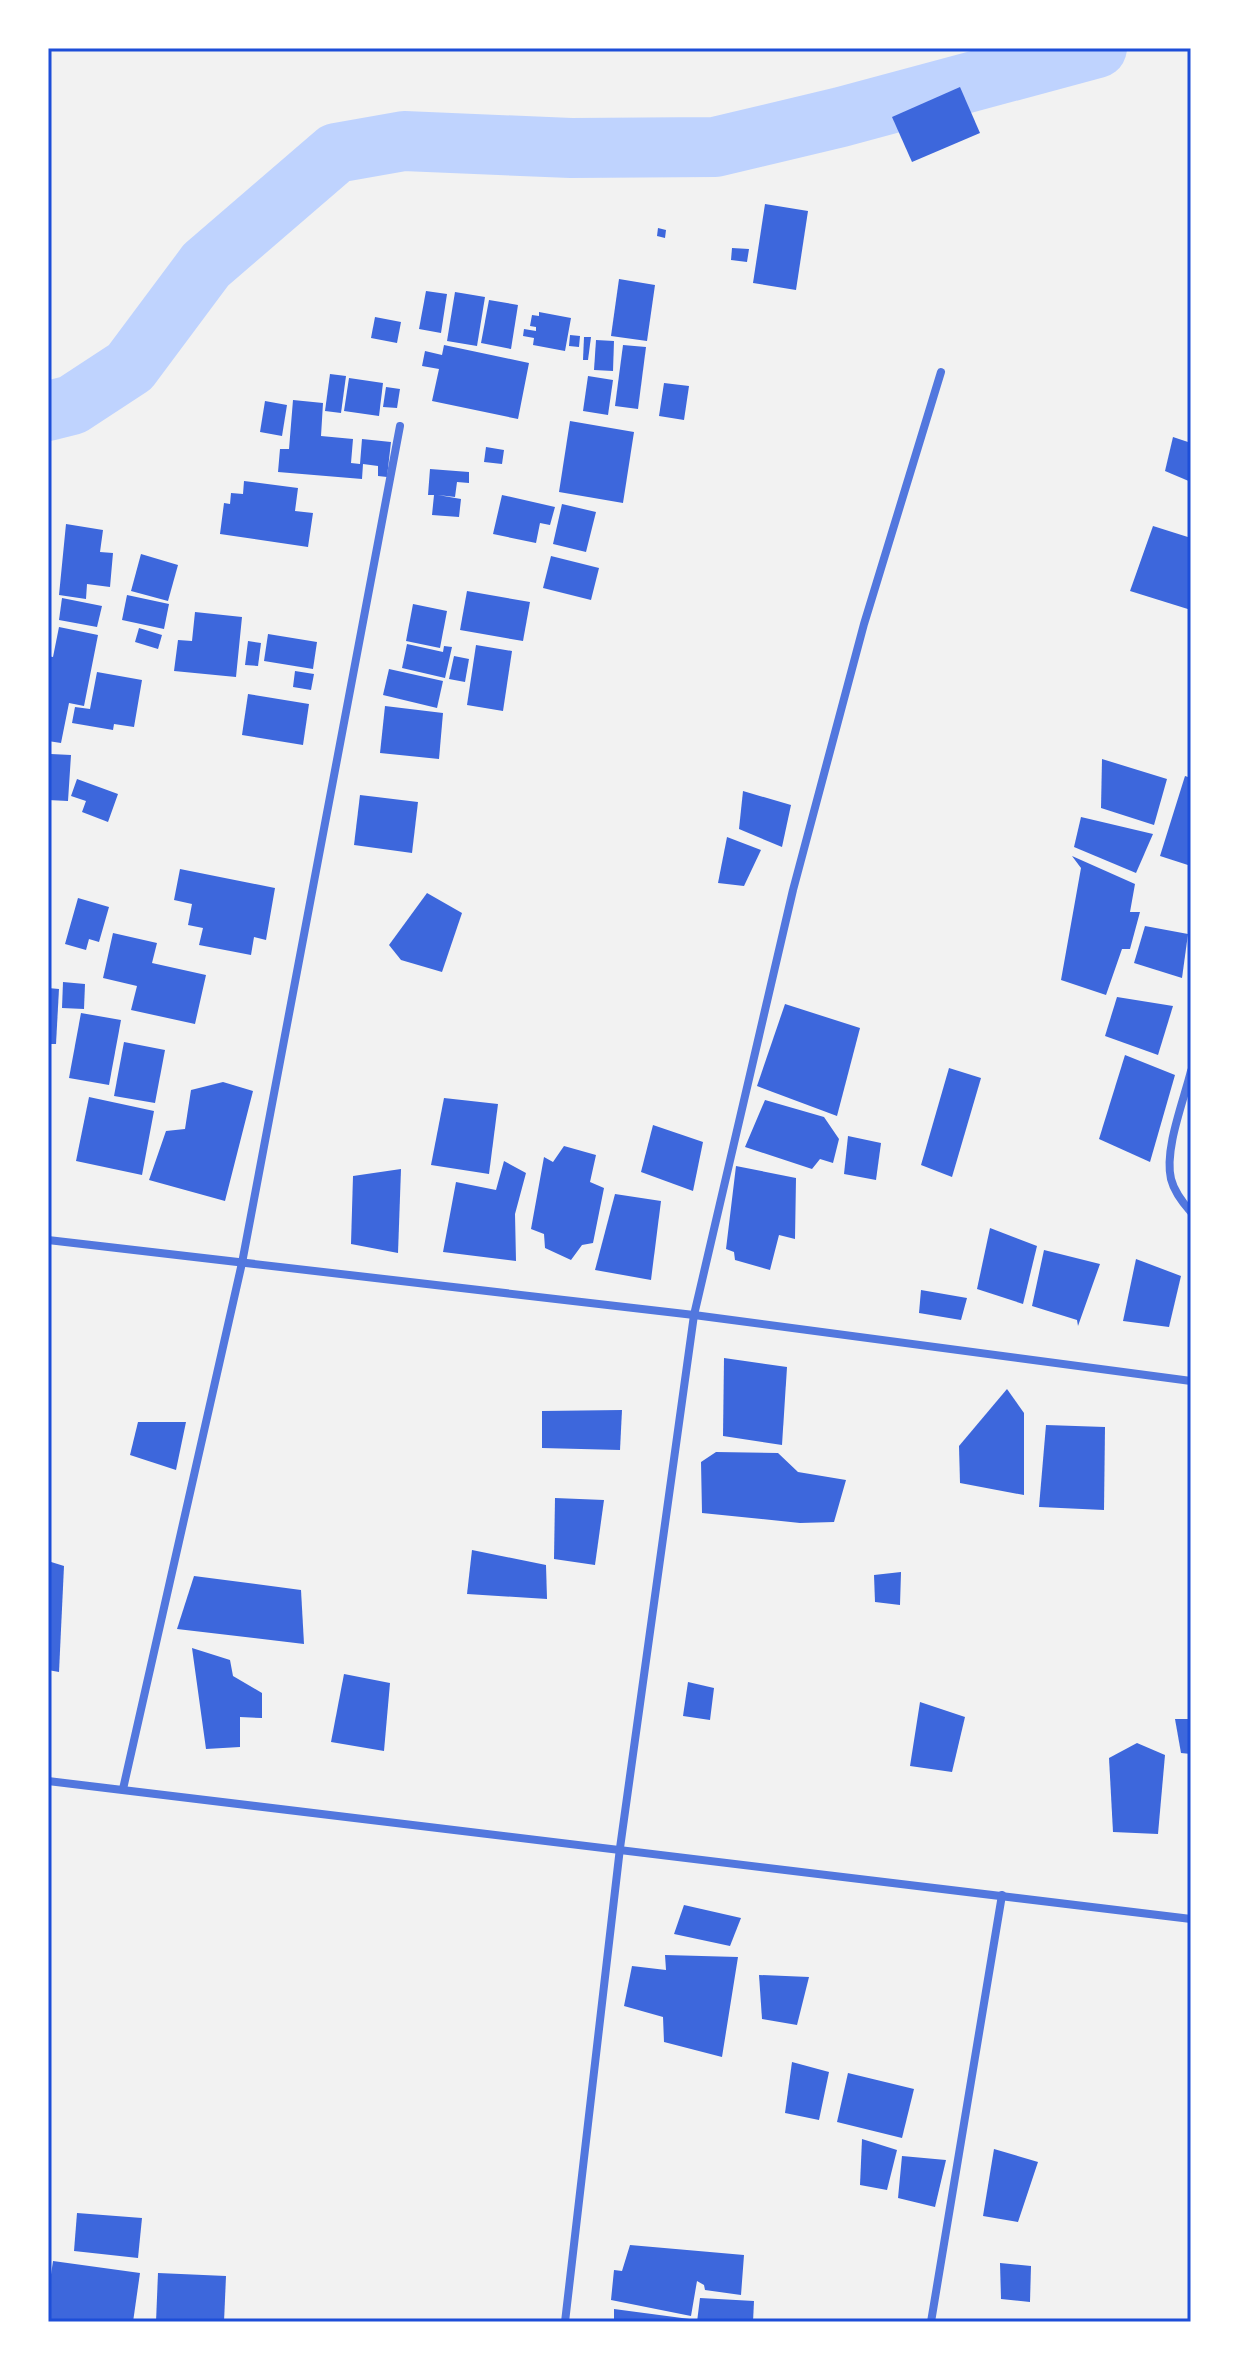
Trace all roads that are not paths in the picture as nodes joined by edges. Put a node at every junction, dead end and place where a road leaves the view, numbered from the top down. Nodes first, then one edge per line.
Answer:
1 (941, 372) dead end
2 (400, 426) dead end
3 (1191, 1071) edge
4 (1191, 1212) edge
5 (48, 1240) edge
6 (242, 1263) junction
7 (694, 1315) junction
8 (1191, 1381) edge
9 (48, 1781) edge
10 (123, 1789) junction
11 (620, 1848) junction
12 (1002, 1895) junction
13 (1191, 1919) edge
14 (565, 2322) edge
15 (931, 2322) edge

1 - 7 street
2 - 6 street
3 - 4 street
5 - 6 street
6 - 7 street
6 - 10 street
7 - 8 street
7 - 11 street
9 - 10 street
10 - 11 street
11 - 12 street
11 - 14 street
12 - 13 street
12 - 15 street

